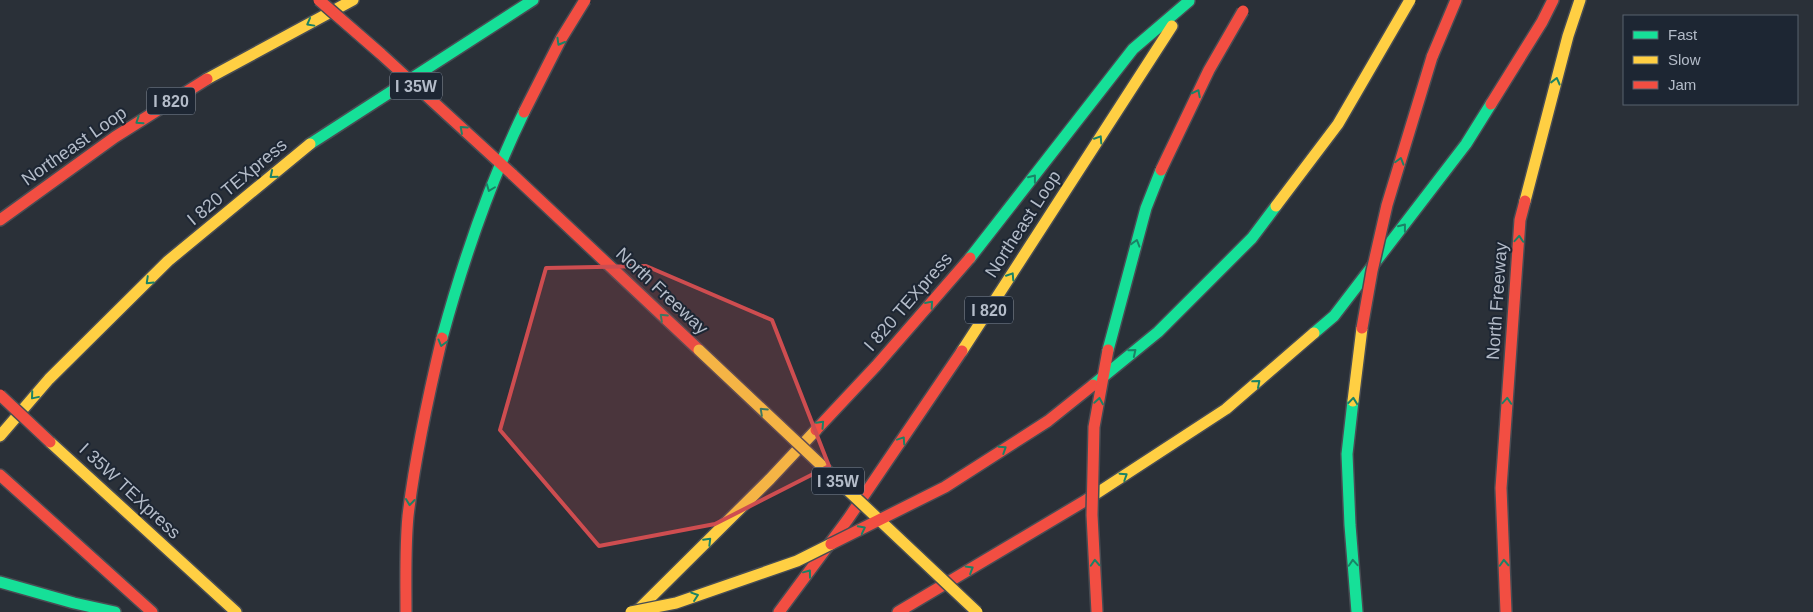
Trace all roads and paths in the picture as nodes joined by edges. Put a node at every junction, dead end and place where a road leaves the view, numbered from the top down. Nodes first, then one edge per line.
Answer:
1 (319, 0) edge
2 (353, 0) edge
3 (532, 0) edge
4 (585, 0) edge
5 (1189, 0) edge
6 (1250, 0) edge
7 (1410, 0) edge
8 (1456, 0) edge
9 (1553, 0) edge
10 (1580, 0) edge
11 (0, 220) edge
12 (0, 395) edge
13 (0, 436) edge
14 (4, 479) edge
15 (0, 582) edge
16 (115, 612) edge
17 (152, 612) edge
18 (236, 612) edge
19 (406, 612) edge
20 (631, 612) edge
21 (636, 612) edge
22 (779, 612) edge
23 (898, 612) edge
24 (977, 612) edge
25 (1097, 612) edge
26 (1357, 612) edge
27 (1506, 612) edge

24 -> 1 main road, North Freeway / I 35W, bridge
2 -> 11 main road, Northeast Loop / I 820
3 -> 13 main road, I 820 TEXpress
4 -> 19 main road, bridge
21 -> 5 main road, I 820 TEXpress
22 -> 5 main road, Northeast Loop / I 820
25 -> 6 main road, bridge
20 -> 7 main road, bridge
26 -> 8 main road, bridge
23 -> 9 main road
27 -> 10 main road, North Freeway
12 - 18 main road, I 35W TEXpress, bridge
14 - 17 main road
15 - 16 main road

